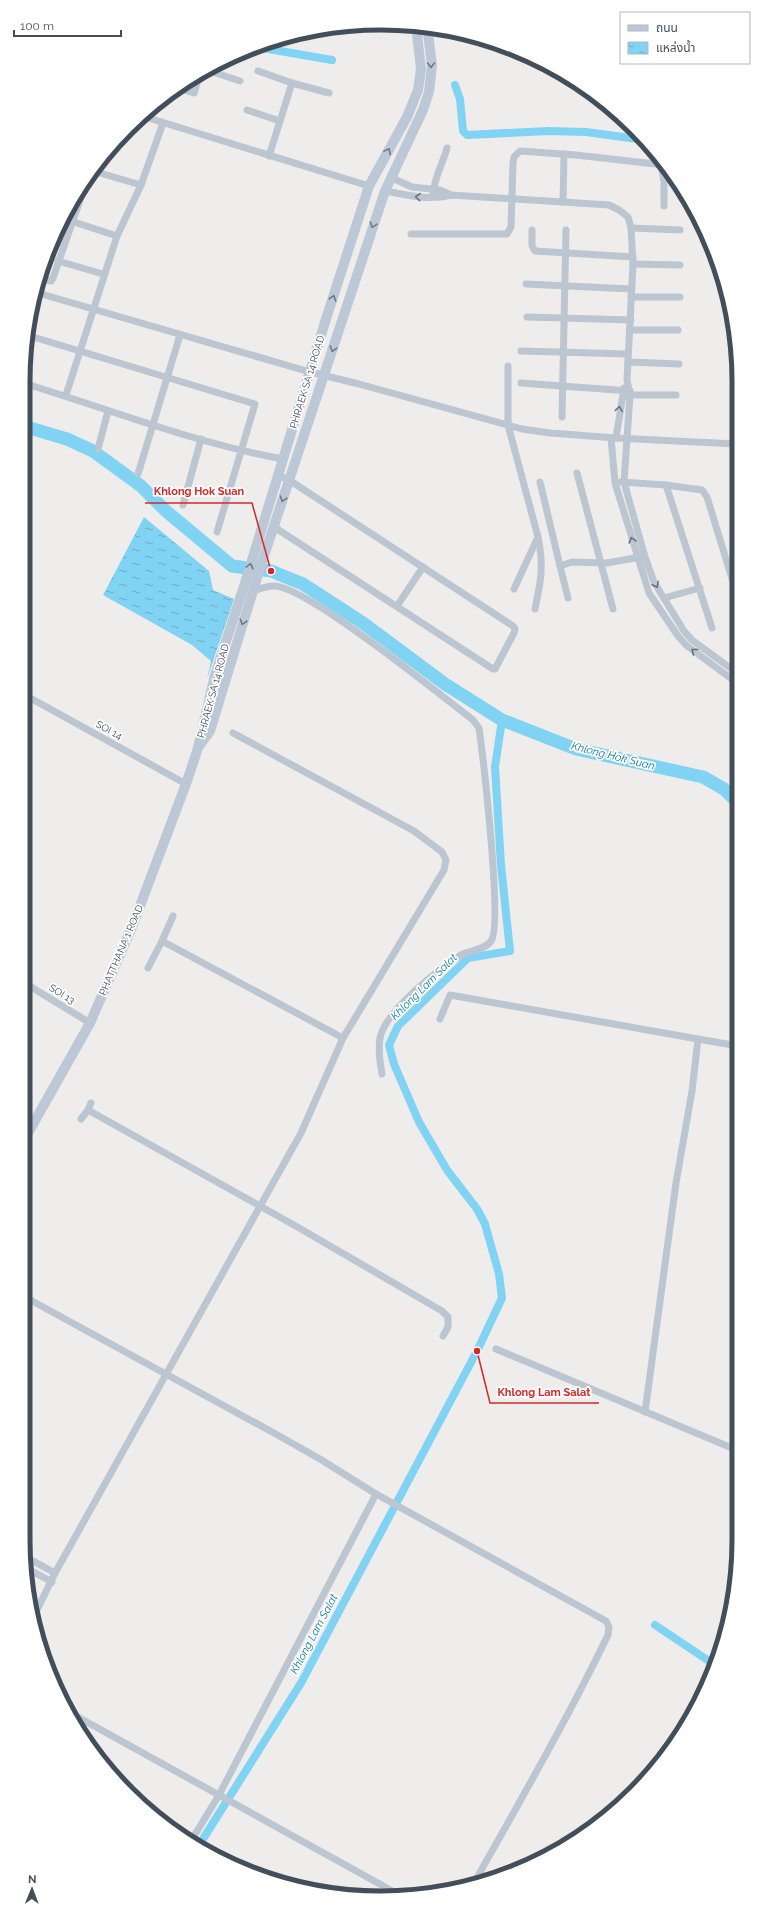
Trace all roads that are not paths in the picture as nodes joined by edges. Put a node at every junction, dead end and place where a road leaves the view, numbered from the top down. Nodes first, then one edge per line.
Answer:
1 (417, 32) edge
2 (428, 33) edge
3 (258, 71) dead end
4 (214, 72) edge
5 (240, 81) dead end
6 (197, 82) edge
7 (292, 83) junction
8 (185, 90) edge
9 (329, 93) dead end
10 (247, 110) dead end
11 (149, 118) edge
12 (280, 121) junction
13 (163, 123) junction
14 (448, 148) dead end
15 (564, 154) junction
16 (268, 156) junction
17 (657, 164) edge
18 (99, 173) edge
19 (377, 173) junction
20 (663, 173) edge
21 (392, 178) junction
22 (141, 185) junction
23 (369, 186) junction
24 (433, 190) junction
25 (385, 191) junction
26 (451, 195) junction
27 (433, 198) junction
28 (511, 198) junction
29 (80, 200) edge
30 (364, 202) junction
31 (563, 202) junction
32 (78, 206) joint
33 (380, 206) junction
34 (664, 206) dead end
35 (74, 222) junction
36 (631, 228) junction
37 (532, 230) dead end
38 (566, 230) dead end
39 (680, 230) dead end
40 (411, 234) dead end
41 (117, 236) junction
42 (566, 253) junction
43 (633, 260) junction
44 (58, 261) junction
45 (680, 265) dead end
46 (103, 274) junction
47 (45, 280) edge
48 (526, 284) dead end
49 (565, 286) junction
50 (631, 289) junction
51 (41, 294) edge
52 (631, 297) junction
53 (680, 297) dead end
54 (93, 310) junction
55 (527, 317) dead end
56 (564, 318) junction
57 (630, 320) junction
58 (630, 330) junction
59 (678, 330) dead end
60 (180, 335) junction
61 (33, 337) edge
62 (521, 350) dead end
63 (79, 351) junction
64 (563, 352) junction
65 (628, 354) junction
66 (628, 362) junction
67 (679, 364) dead end
68 (508, 366) dead end
69 (310, 372) junction
70 (324, 375) junction
71 (166, 378) junction
72 (628, 380) junction
73 (520, 383) dead end
74 (30, 384) edge
75 (562, 386) junction
76 (622, 393) junction
77 (630, 393) junction
78 (66, 395) junction
79 (676, 395) dead end
80 (108, 412) junction
81 (562, 417) dead end
82 (153, 425) junction
83 (508, 425) junction
84 (613, 438) junction
85 (201, 439) junction
86 (627, 439) junction
87 (732, 444) edge
88 (98, 449) dead end
89 (242, 452) junction
90 (283, 459) junction
91 (577, 472) dead end
92 (138, 474) dead end
93 (278, 475) junction
94 (289, 480) junction
95 (540, 482) dead end
96 (624, 482) junction
97 (615, 483) junction
98 (666, 485) junction
99 (183, 505) dead end
100 (274, 527) junction
101 (217, 532) dead end
102 (538, 537) junction
103 (641, 557) junction
104 (600, 562) junction
105 (423, 566) junction
106 (560, 566) junction
107 (732, 579) edge
108 (251, 586) junction
109 (514, 588) dead end
110 (700, 588) junction
111 (568, 598) dead end
112 (664, 598) junction
113 (397, 606) junction
114 (534, 609) dead end
115 (613, 609) dead end
116 (712, 628) dead end
117 (718, 660) junction
118 (712, 666) junction
119 (732, 670) edge
120 (732, 680) edge
121 (30, 698) edge
122 (233, 733) dead end
123 (198, 748) joint
124 (186, 784) junction
125 (173, 916) dead end
126 (162, 941) junction
127 (148, 968) dead end
128 (30, 986) edge
129 (440, 1018) dead end
130 (90, 1023) junction
131 (343, 1038) junction
132 (698, 1039) junction
133 (732, 1045) edge
134 (382, 1074) dead end
135 (91, 1103) dead end
136 (88, 1110) junction
137 (81, 1119) dead end
138 (30, 1130) edge
139 (260, 1206) junction
140 (30, 1300) edge
141 (443, 1336) dead end
142 (496, 1348) dead end
143 (166, 1373) junction
144 (645, 1412) junction
145 (732, 1448) edge
146 (376, 1494) junction
147 (31, 1560) edge
148 (32, 1571) edge
149 (55, 1573) junction
150 (52, 1582) junction
151 (37, 1610) edge
152 (78, 1717) edge
153 (219, 1796) junction
154 (194, 1837) edge
155 (477, 1877) edge
156 (392, 1891) edge

19 -> 1 main road, PHRAEK SA 14 ROAD
2 -> 21 main road, PHRAEK SA 14 ROAD
3 - 7 street
4 - 5 street
6 - 8 street
7 - 9 street
7 - 12 street
10 - 12 street
11 - 13 street
12 - 16 street
13 - 16 street
13 - 22 street
14 - 24 street
15 - 17 street
15 - 28 street
15 - 31 street
16 - 23 street
18 - 22 street
19 - 21 main road
19 - 23 main road, PHRAEK SA 14 ROAD
20 - 34 street
21 - 24 street
21 - 25 main road, PHRAEK SA 14 ROAD
22 - 41 street
23 - 30 main road, PHRAEK SA 14 ROAD
24 - 26 street
24 - 27 street
27 -> 25 street
25 - 33 main road, PHRAEK SA 14 ROAD
26 - 27 street
26 - 28 street
28 - 31 street
28 - 40 street
29 - 32 street
30 - 33 main road
69 -> 30 main road, PHRAEK SA 14 ROAD
31 - 36 street
32 - 35 street
33 -> 70 main road, PHRAEK SA 14 ROAD
35 - 41 street
35 - 44 street
36 - 39 street
36 - 43 street
37 - 42 street
38 - 42 street
41 - 46 street
42 - 43 street
42 - 49 street
43 - 45 street
43 - 50 street
44 - 46 street
44 - 47 street
46 - 54 street
48 - 49 street
49 - 50 street
49 - 56 street
50 - 52 street
51 - 54 street
52 - 53 street
52 - 57 street
54 - 60 street
54 - 63 street
55 - 56 street
56 - 57 street
56 - 64 street
57 - 58 street
58 - 59 street
58 - 65 street
60 - 69 street
60 - 71 street
61 - 63 street
62 - 64 street
63 - 71 street
63 - 78 street
64 - 65 street
64 - 75 street
65 - 66 street
66 - 67 street
66 - 72 street
68 - 83 street
69 - 70 street
69 - 90 main road, PHRAEK SA 14 ROAD
70 - 83 street
70 - 94 main road, PHRAEK SA 14 ROAD
71 - 82 street
71 - 89 street
72 - 76 street
72 - 77 street
73 - 75 street
74 - 78 street
75 - 76 street
75 - 81 street
76 - 77 street
84 -> 76 street
77 - 79 street
77 - 86 street
78 - 80 street
80 - 82 street
80 - 88 street
82 - 85 street
82 - 92 street
83 - 84 street
83 - 102 street
84 - 86 street
84 - 97 street
85 - 89 street
85 - 99 street
86 - 87 street
86 - 96 street
89 - 90 street
89 - 101 street
90 - 93 main road, PHRAEK SA 14 ROAD
91 - 104 street
93 - 94 street
108 -> 93 main road, PHRAEK SA 14 ROAD
94 -> 100 main road, PHRAEK SA 14 ROAD
94 - 105 street
95 - 106 street
96 - 97 street
96 - 98 street
96 - 103 street
103 -> 97 street
98 - 107 street
98 - 110 street
100 - 108 main road, PHRAEK SA 14 ROAD
100 - 113 street
102 - 109 street
102 - 114 street
103 - 104 street
103 -> 112 street
118 -> 103 street
104 - 106 street
104 - 115 street
105 - 113 street
105 - 113 street
106 - 111 street
108 - 123 main road, PHRAEK SA 14 ROAD
108 - 134 street
110 - 112 street
110 - 116 street
112 - 117 street
117 - 118 street
117 - 119 street
118 - 120 street
121 - 124 street, SOI 14
122 - 131 street
123 - 124 main road, PHATTHANA 1 ROAD
124 - 130 main road, PHATTHANA 1 ROAD
125 - 126 street
126 - 127 street
126 - 131 street
128 - 130 street, SOI 13
129 - 132 street
130 - 138 main road, PHATTHANA 1 ROAD
131 - 139 street
132 - 133 street
132 - 144 street
135 - 136 street
136 - 137 street
136 - 139 street
139 - 141 street
139 - 143 street
140 - 143 street
142 - 144 street
143 - 146 street
143 - 149 street
144 - 145 street
146 - 153 street
146 - 155 street
147 - 149 street
148 - 150 street
149 - 150 street
150 - 151 street
152 - 153 street
153 - 154 street
153 - 156 street

